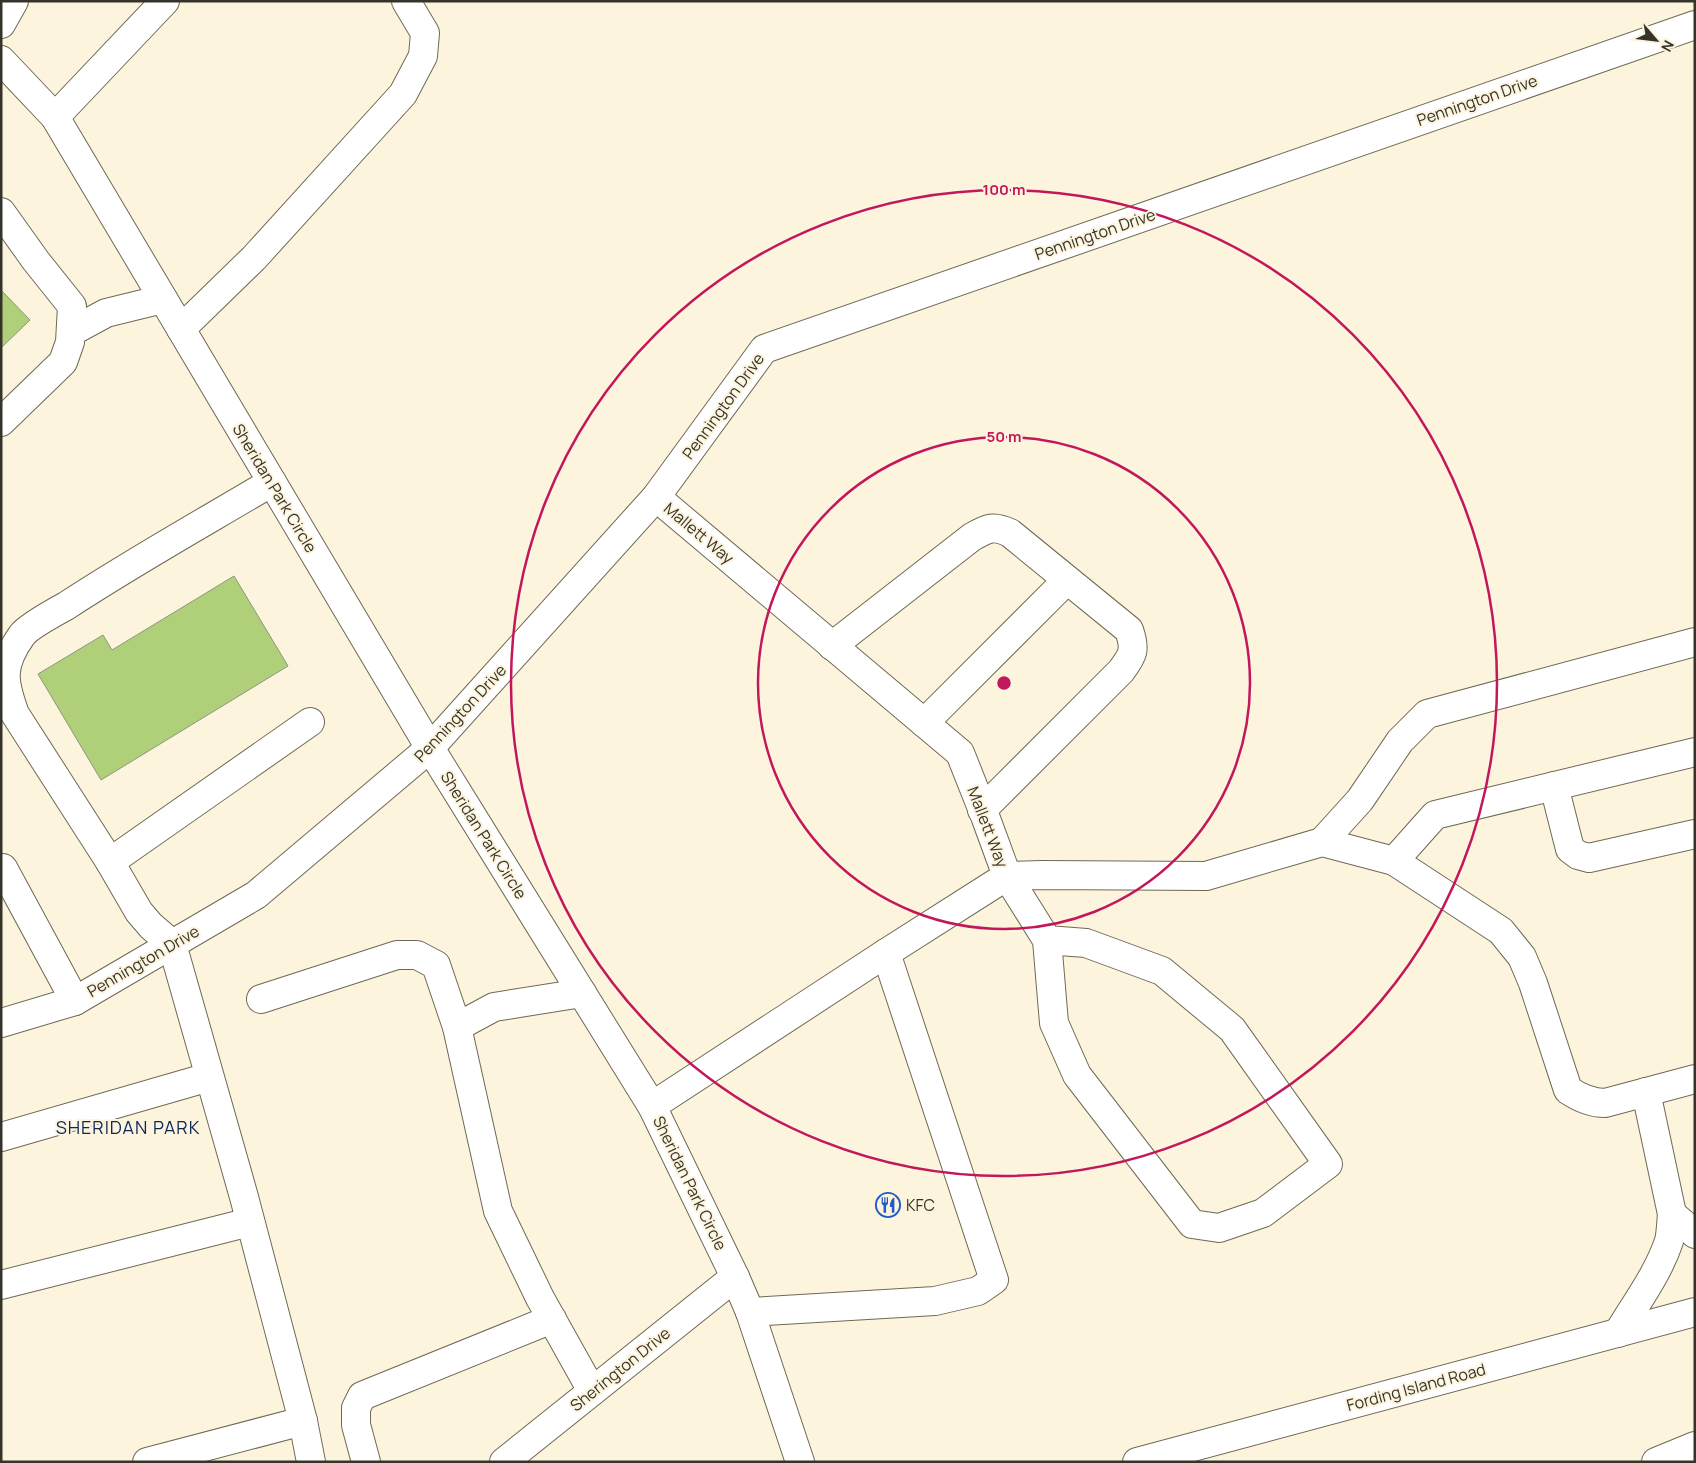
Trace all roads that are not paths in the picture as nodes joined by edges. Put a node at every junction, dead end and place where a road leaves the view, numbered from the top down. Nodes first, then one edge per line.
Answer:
1 (14, 1) edge
2 (165, 1) edge
3 (406, 1) edge
4 (1, 24) edge
5 (1695, 24) edge
6 (1, 60) edge
7 (55, 117) junction
8 (1, 212) edge
9 (163, 299) junction
10 (181, 329) junction
11 (71, 332) junction
12 (1, 422) edge
13 (272, 482) junction
14 (656, 497) junction
15 (1067, 580) junction
16 (1695, 642) edge
17 (832, 646) junction
18 (310, 722) dead end
19 (924, 723) junction
20 (430, 748) junction
21 (1695, 752) edge
22 (1554, 786) junction
23 (982, 810) junction
24 (1695, 834) edge
25 (1322, 842) junction
26 (1394, 861) junction
27 (110, 862) junction
28 (1, 869) edge
29 (1007, 876) junction
30 (1048, 940) junction
31 (172, 944) junction
32 (886, 953) junction
33 (582, 993) junction
34 (261, 999) dead end
35 (74, 1001) junction
36 (1, 1023) edge
37 (457, 1027) junction
38 (209, 1077) junction
39 (1695, 1079) edge
40 (1646, 1092) junction
41 (652, 1106) junction
42 (1, 1137) edge
43 (1672, 1214) junction
44 (250, 1222) junction
45 (1695, 1234) edge
46 (735, 1277) junction
47 (1, 1285) edge
48 (750, 1312) junction
49 (1695, 1312) edge
50 (552, 1319) junction
51 (1618, 1333) junction
52 (592, 1391) junction
53 (304, 1421) junction
54 (1695, 1446) edge
55 (1695, 1451) edge
56 (147, 1462) edge
57 (311, 1462) edge
58 (366, 1462) edge
59 (504, 1462) edge
60 (800, 1462) edge
61 (1137, 1462) edge
62 (1655, 1462) edge

1 - 4 main road
2 - 7 main road
3 - 10 main road
5 - 14 main road, Pennington Drive
6 - 7 main road, Sheridan Park Circle
7 - 9 main road, Sheridan Park Circle
8 - 11 main road
9 - 10 main road, Sheridan Park Circle
9 - 11 main road
10 - 13 main road, Sheridan Park Circle
11 - 12 main road
13 - 20 main road, Sheridan Park Circle
13 - 27 main road
14 - 17 main road, Mallett Way
14 - 20 main road, Pennington Drive
15 - 17 main road
15 - 19 main road
15 - 23 main road
16 - 25 main road
17 - 19 main road, Mallett Way
18 - 27 main road
19 - 23 main road, Mallett Way
20 - 31 main road, Pennington Drive
20 - 33 main road, Sheridan Park Circle
21 - 22 main road
22 - 24 main road
22 - 26 main road
23 - 29 main road, Mallett Way
25 - 26 main road
25 - 29 main road
26 - 40 main road
27 - 31 main road
28 - 35 main road
29 - 30 main road
29 - 32 main road, Mallett Way
30 - 30 main road
31 - 35 main road, Pennington Drive
31 - 38 main road
32 - 41 main road, Mallett Way
32 - 48 main road
33 - 37 main road
33 - 41 main road, Sheridan Park Circle
34 - 37 main road
35 - 36 main road, Pennington Drive
37 - 50 main road
38 - 42 main road
38 - 44 main road
39 - 40 main road
40 - 43 main road
41 - 46 main road, Sheridan Park Circle
43 - 45 main road
43 - 51 main road
44 - 47 main road
44 - 53 main road
46 - 48 main road, Sheridan Park Circle
46 - 52 main road, Sherington Drive
48 - 60 main road, Sheridan Park Circle
49 - 51 main road, Fording Island Road
50 - 52 main road
50 - 58 main road
51 - 61 main road, Fording Island Road
52 - 59 main road, Sherington Drive
53 - 56 main road
53 - 57 main road
54 - 62 main road
55 - 62 main road

